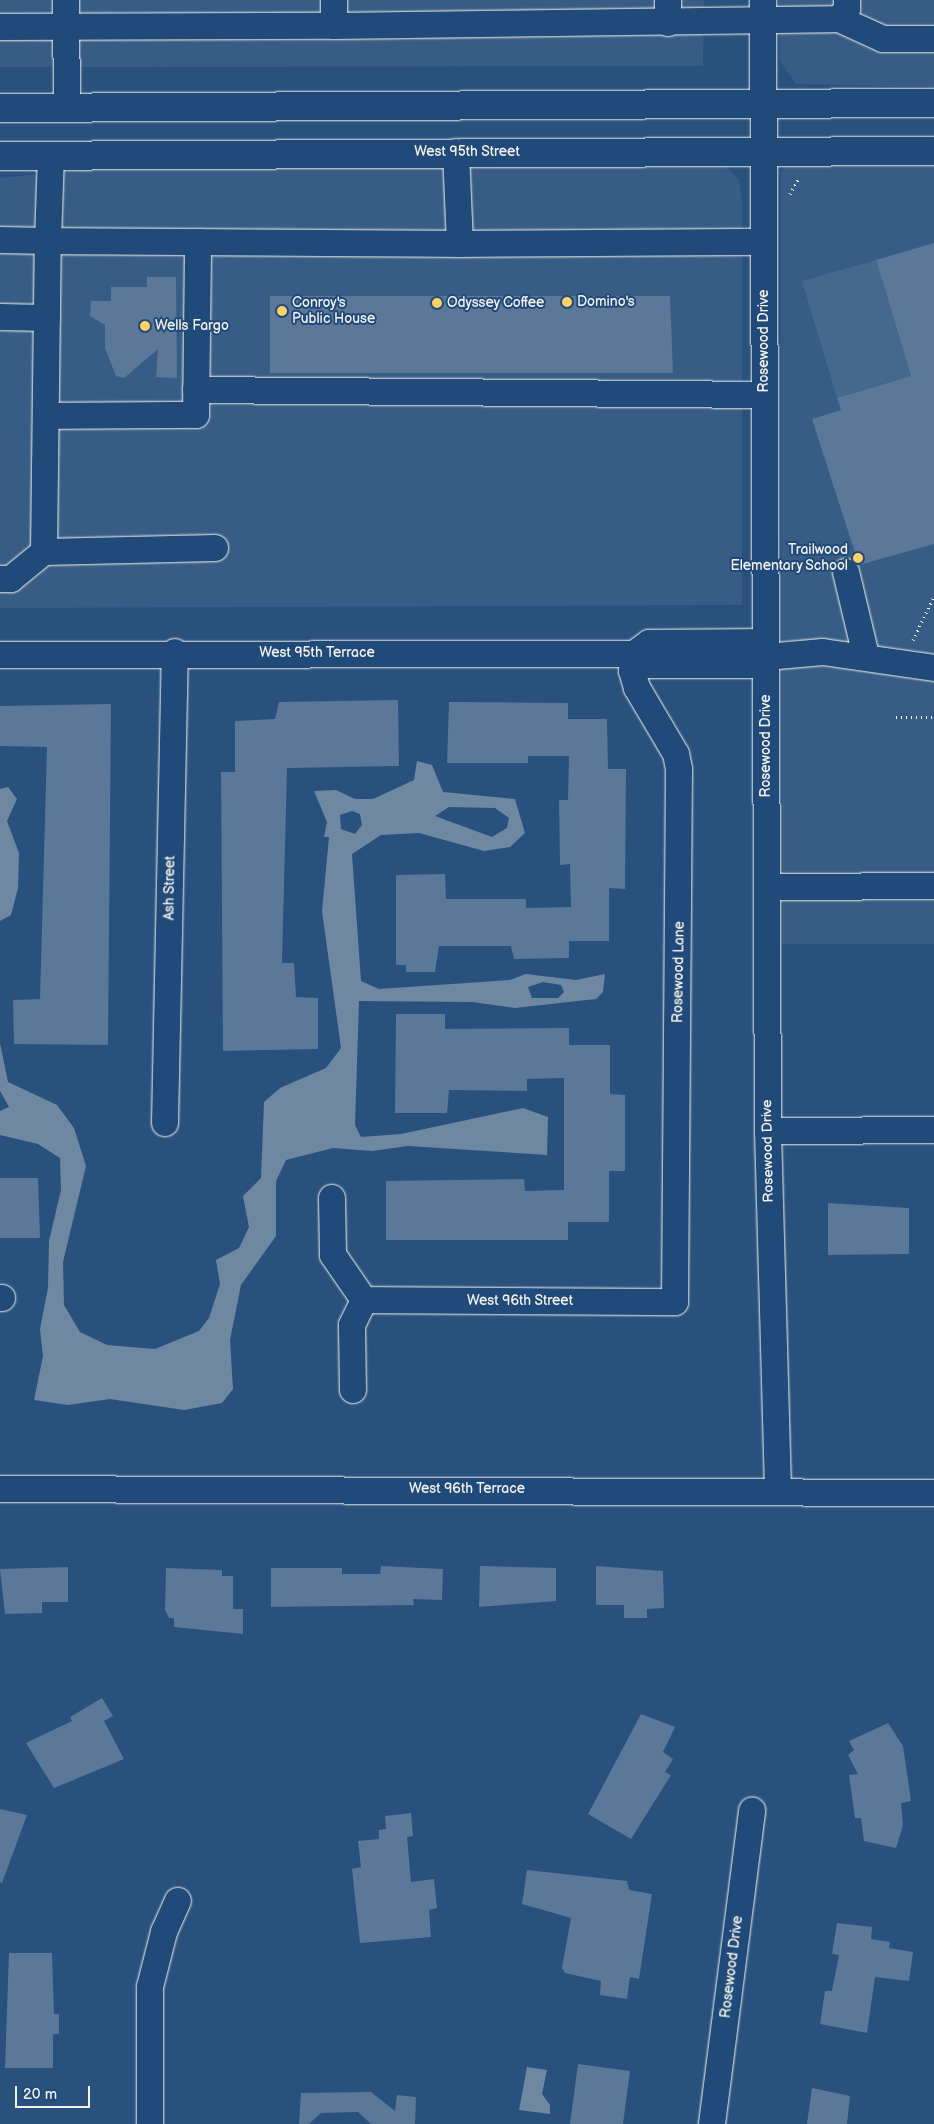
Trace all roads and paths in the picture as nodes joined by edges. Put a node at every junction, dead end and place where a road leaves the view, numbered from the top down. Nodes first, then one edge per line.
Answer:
1 (66, 0) edge
2 (334, 0) edge
3 (763, 9) edge
4 (845, 9) edge
5 (668, 12) edge
6 (66, 26) junction
7 (334, 26) junction
8 (0, 27) edge
9 (934, 39) edge
10 (934, 102) edge
11 (763, 104) junction
12 (67, 107) junction
13 (0, 108) edge
14 (763, 150) junction
15 (934, 151) edge
16 (456, 152) junction
17 (51, 155) junction
18 (0, 156) edge
19 (0, 240) edge
20 (48, 241) junction
21 (198, 242) junction
22 (764, 242) junction
23 (460, 244) junction
24 (0, 317) edge
25 (47, 318) junction
26 (196, 390) junction
27 (765, 395) junction
28 (46, 416) junction
29 (215, 548) dead end
30 (44, 552) junction
31 (846, 572) dead end
32 (0, 579) edge
33 (934, 596) edge
34 (908, 650) dead end
35 (175, 652) junction
36 (634, 654) junction
37 (0, 655) edge
38 (766, 655) junction
39 (866, 656) junction
40 (934, 668) edge
41 (896, 717) dead end
42 (934, 717) edge
43 (934, 886) edge
44 (766, 887) junction
45 (165, 1123) dead end
46 (934, 1130) edge
47 (768, 1131) junction
48 (332, 1198) dead end
49 (364, 1300) junction
50 (675, 1302) joint
51 (353, 1390) dead end
52 (0, 1489) edge
53 (778, 1491) junction
54 (934, 1493) edge
55 (752, 1811) dead end
56 (178, 1901) dead end
57 (150, 2124) edge
58 (712, 2124) edge

1 - 6 street
2 - 7 street
3 - 4 street
3 - 5 street
3 - 11 street, Rosewood Drive
4 - 9 street
5 - 7 street
6 - 7 street
6 - 8 street
6 - 12 street
10 - 11 main road
11 - 12 main road
11 - 14 street, Rosewood Drive
12 - 13 main road
14 - 15 main road, West 95th Street
14 - 16 main road, West 95th Street
14 - 22 street, Rosewood Drive
16 - 17 main road, West 95th Street
16 - 23 street
17 - 18 main road, West 95th Street
17 - 20 street
19 - 20 street
20 - 21 street
20 - 25 street
21 - 23 street
21 - 26 street
22 - 23 street
22 - 27 street, Rosewood Drive
24 - 25 street
25 - 28 street
26 - 27 street
26 - 28 street
27 - 38 street, Rosewood Drive
28 - 30 street
29 - 30 street
30 - 32 street
31 - 39 street
33 - 34 path
35 - 36 street, West 95th Terrace
35 - 37 street, West 95th Terrace
35 - 45 street, Ash Street
36 - 38 street, West 95th Terrace
36 - 50 street, Rosewood Lane
38 - 39 street, West 95th Terrace
38 - 44 street, Rosewood Drive
39 - 40 street, West 95th Terrace
41 - 42 path
43 - 44 street
44 - 47 street, Rosewood Drive
46 - 47 street
47 - 53 street, Rosewood Drive
48 - 49 street
49 - 50 street, West 96th Street
49 - 51 street
52 - 53 street, West 96th Terrace
53 - 54 street, West 96th Terrace
55 - 58 street, Rosewood Drive
56 - 57 street

